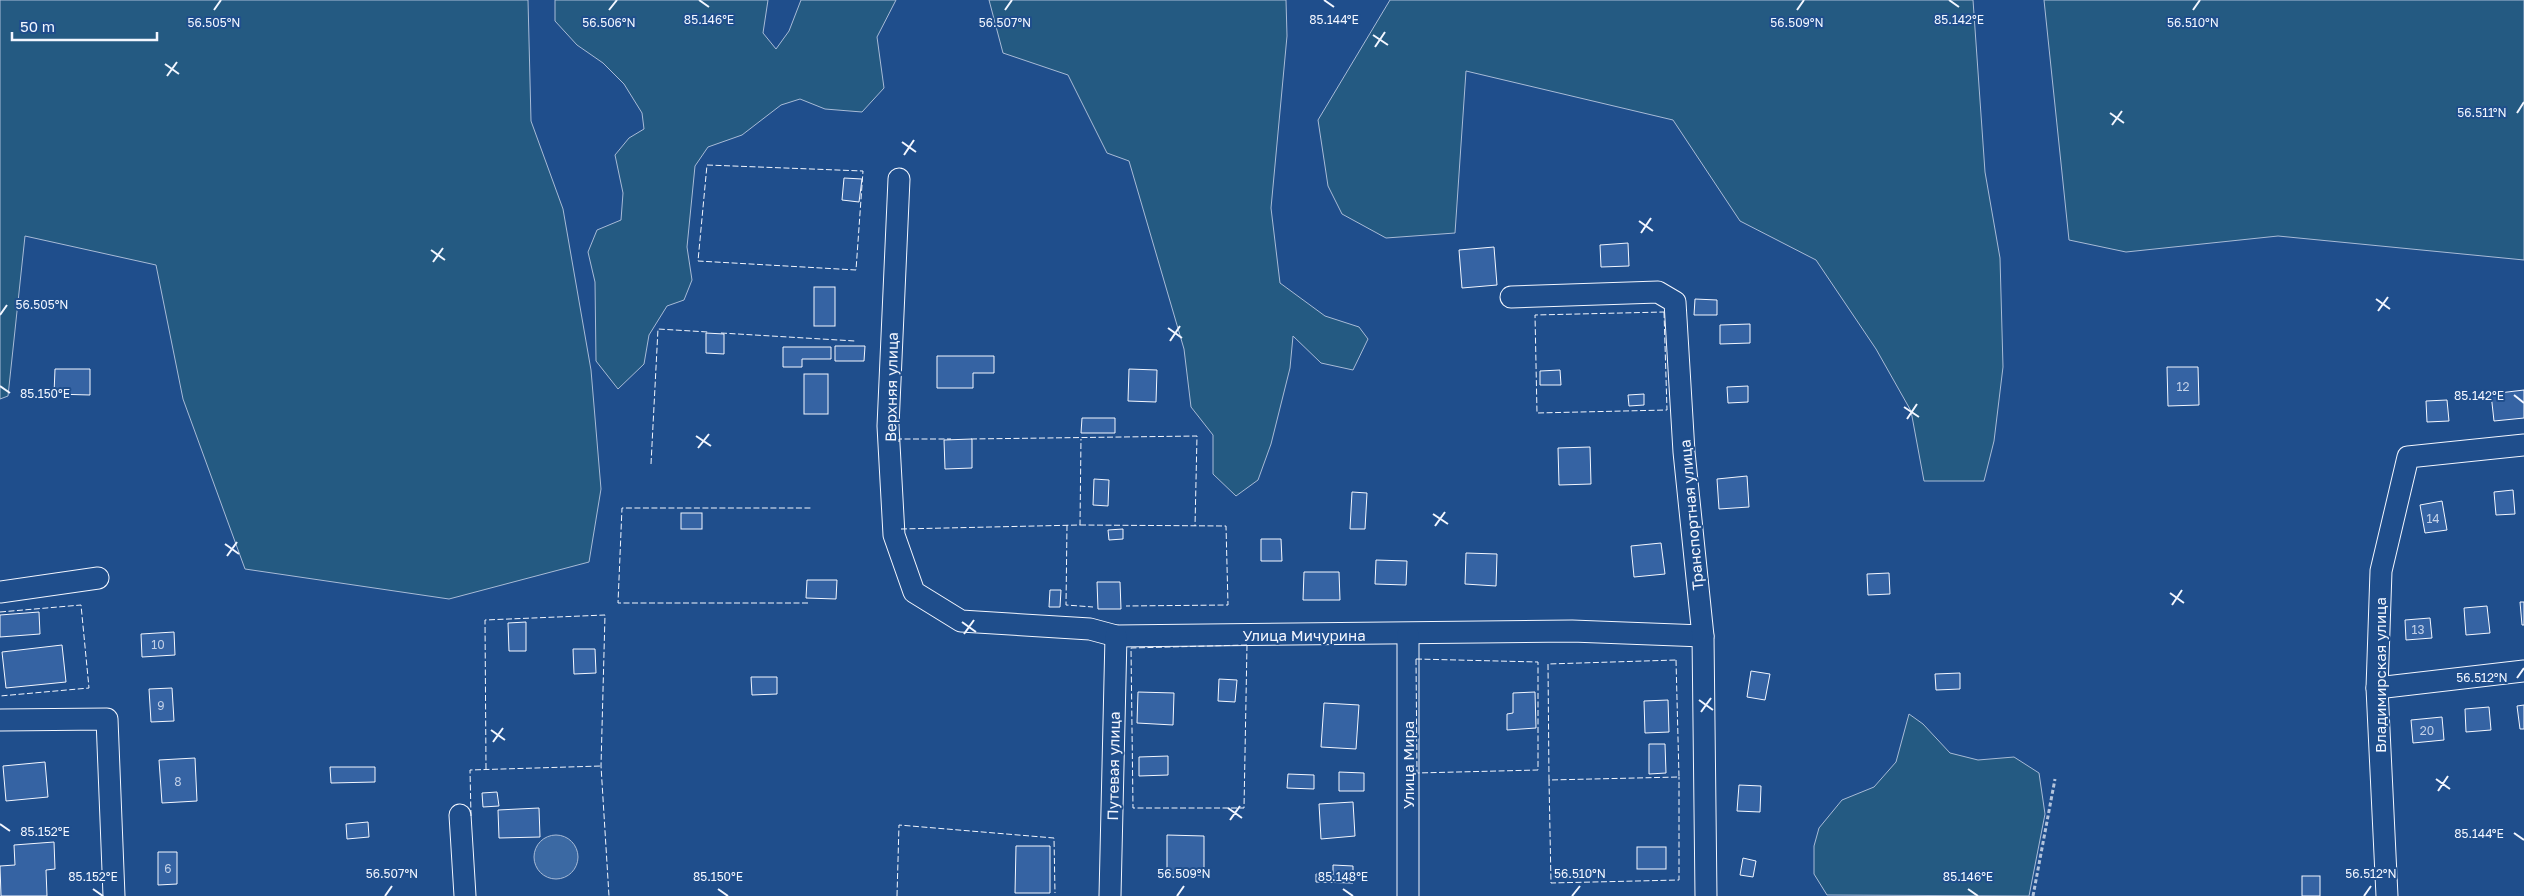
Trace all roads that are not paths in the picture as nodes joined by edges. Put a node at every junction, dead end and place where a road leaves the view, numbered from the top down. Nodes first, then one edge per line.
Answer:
1 (899, 179) dead end
2 (1511, 297) dead end
3 (2524, 446) edge
4 (98, 578) dead end
5 (0, 592) edge
6 (914, 592) joint
7 (1408, 634) junction
8 (1116, 636) junction
9 (1702, 636) junction
10 (2524, 671) edge
11 (2377, 688) junction
12 (0, 720) edge
13 (460, 815) dead end
14 (114, 896) edge
15 (465, 896) edge
16 (1110, 896) edge
17 (1408, 896) edge
18 (1706, 896) edge
19 (2386, 896) edge

1 - 6 street, Верхняя улица
2 - 9 street, Транспортная улица
3 - 11 street, Владимирская улица
4 - 5 street
6 - 8 street, Улица Мичурина
7 - 8 street, Улица Мичурина
7 - 9 street, Улица Мичурина
7 - 17 street, Улица Мира
8 - 16 street, Путевая улица
9 - 18 street, Транспортная улица
10 - 11 street
11 - 19 street, Владимирская улица
12 - 14 street
13 - 15 street

